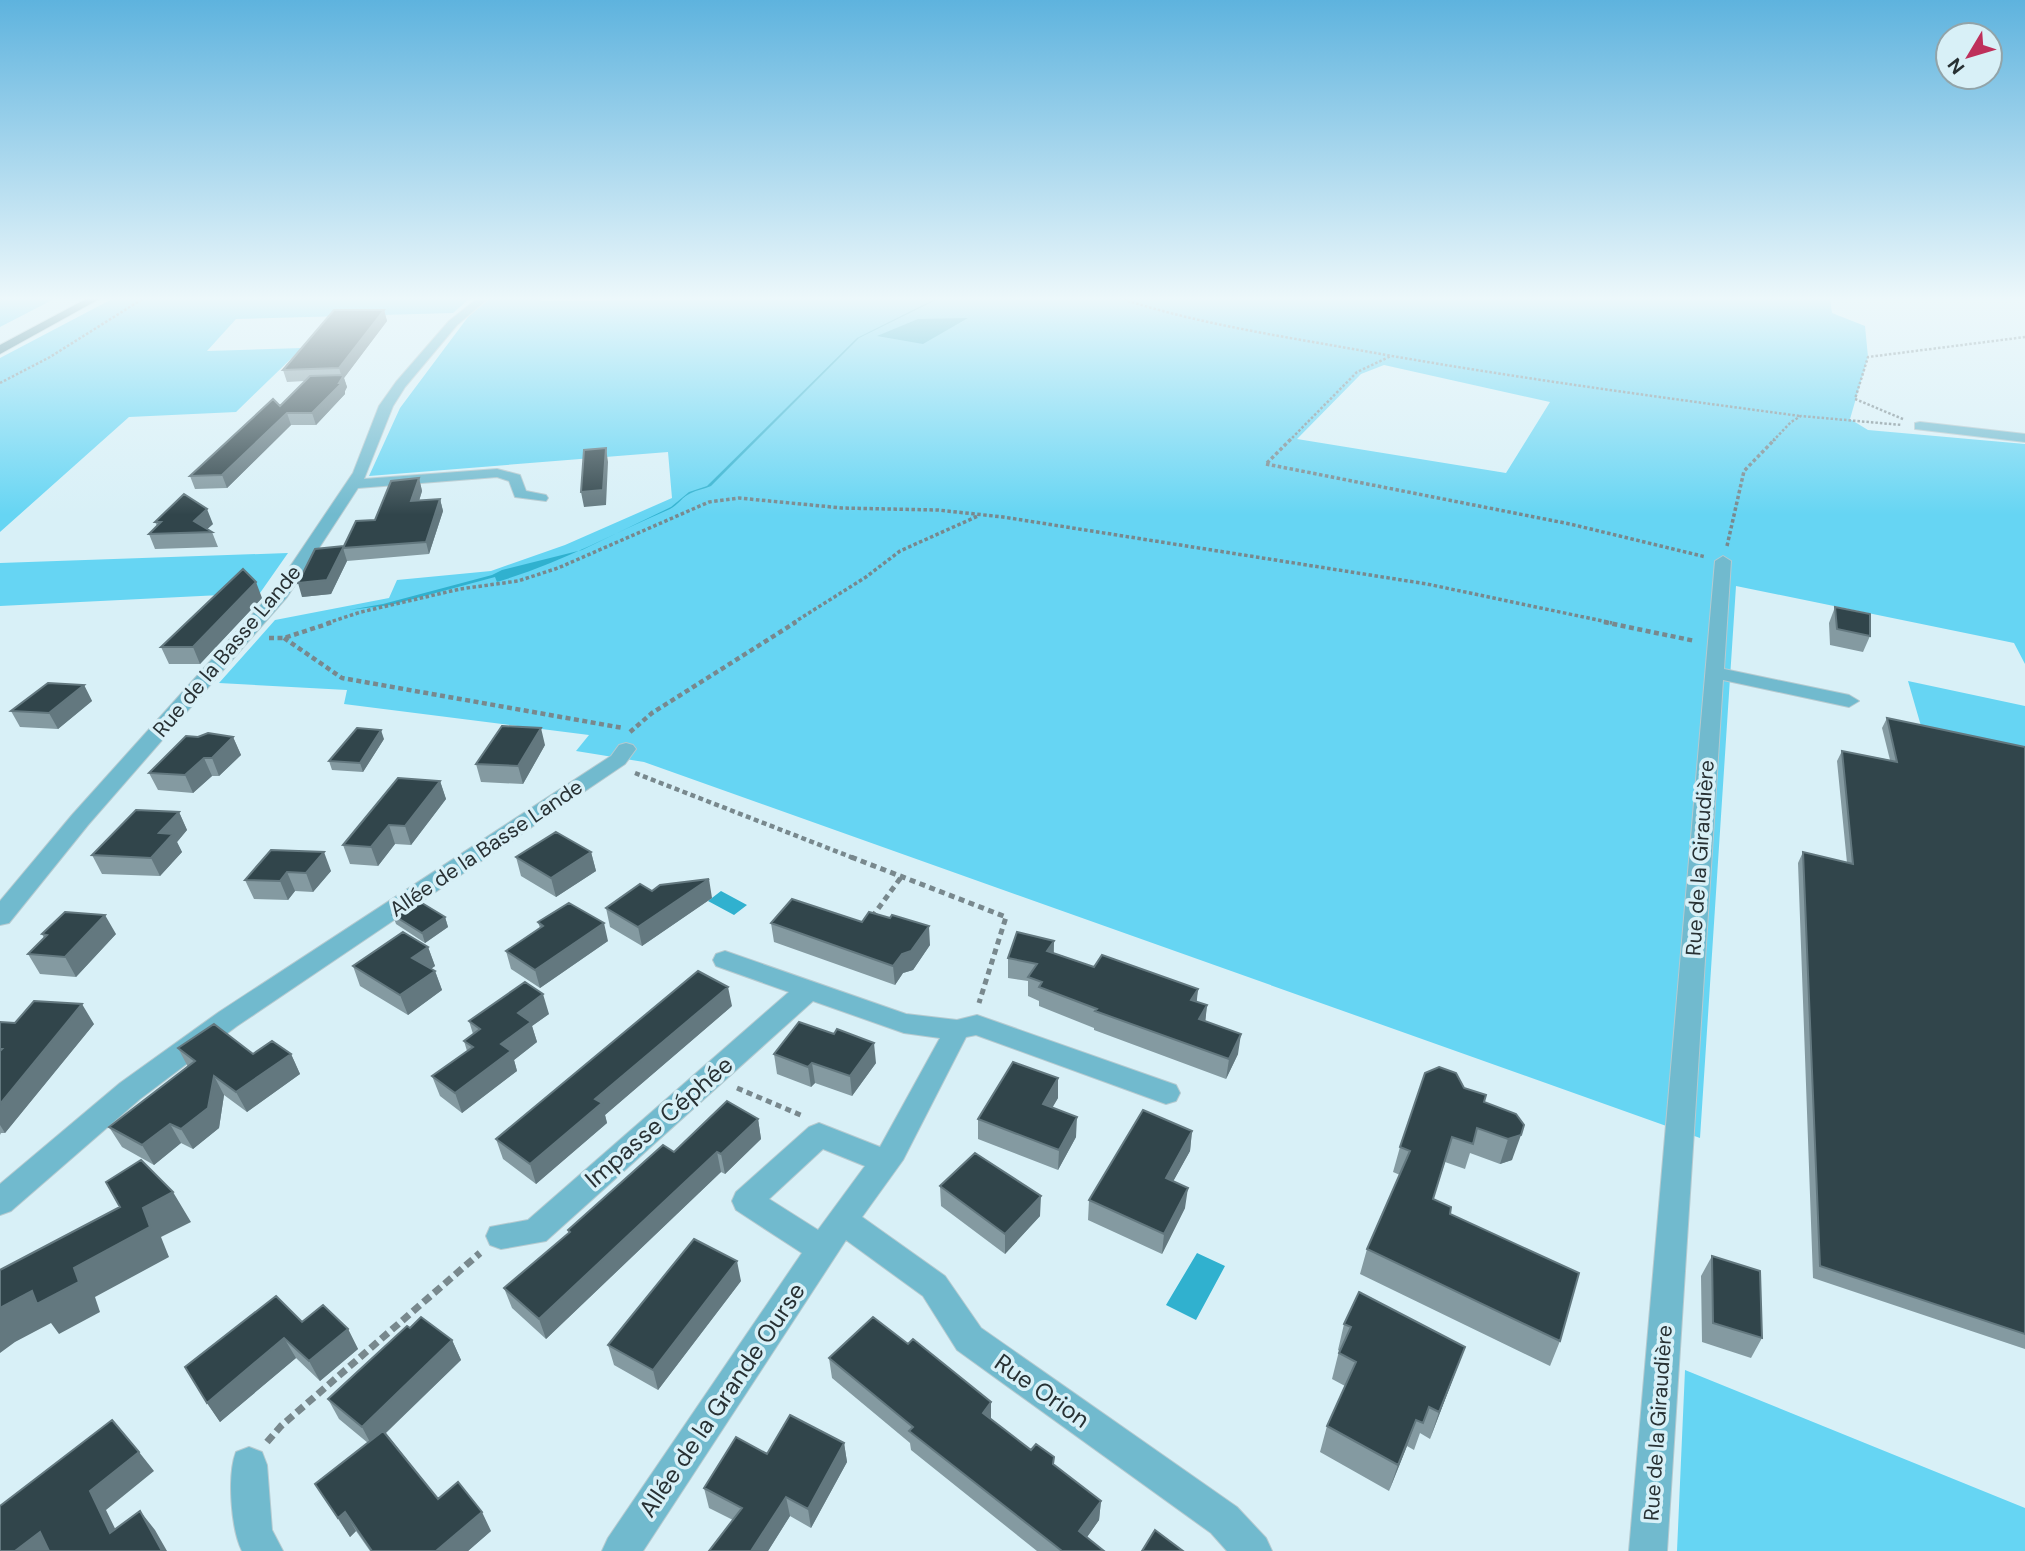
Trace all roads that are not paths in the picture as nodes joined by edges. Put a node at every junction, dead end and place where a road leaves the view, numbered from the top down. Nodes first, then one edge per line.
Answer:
1 (412, 370) edge
2 (1920, 426) road end
3 (2025, 438) edge
4 (353, 484) junction
5 (541, 498) dead end
6 (1723, 561) road end
7 (1714, 672) junction
8 (1849, 701) dead end
9 (623, 747) road end
10 (0, 917) edge
11 (725, 960) dead end
12 (808, 990) junction
13 (967, 1028) junction
14 (1166, 1093) dead end
15 (886, 1162) junction
16 (0, 1202) edge
17 (842, 1220) junction
18 (501, 1236) road end
19 (822, 1250) junction
20 (249, 1465) road end
21 (264, 1551) edge
22 (621, 1551) edge
23 (1253, 1551) edge
24 (1648, 1551) edge

1 - 4 street, Rue de la Basse Lande
2 - 3 street
4 - 5 street
4 - 10 street, Rue de la Basse Lande
6 - 7 street, Rue de la Giraudière
7 - 8 street
7 - 24 street, Rue de la Giraudière
9 - 16 street, Allée de la Basse Lande
11 - 12 street
12 - 13 street
12 - 18 street, Impasse Céphée
13 - 14 street
13 - 15 street, Allée de la Grande Ourse
15 - 17 street, Allée de la Grande Ourse
15 - 19 street
17 - 19 street, Allée de la Grande Ourse
17 - 23 street, Rue Orion
19 - 22 street, Allée de la Grande Ourse
20 - 21 street

